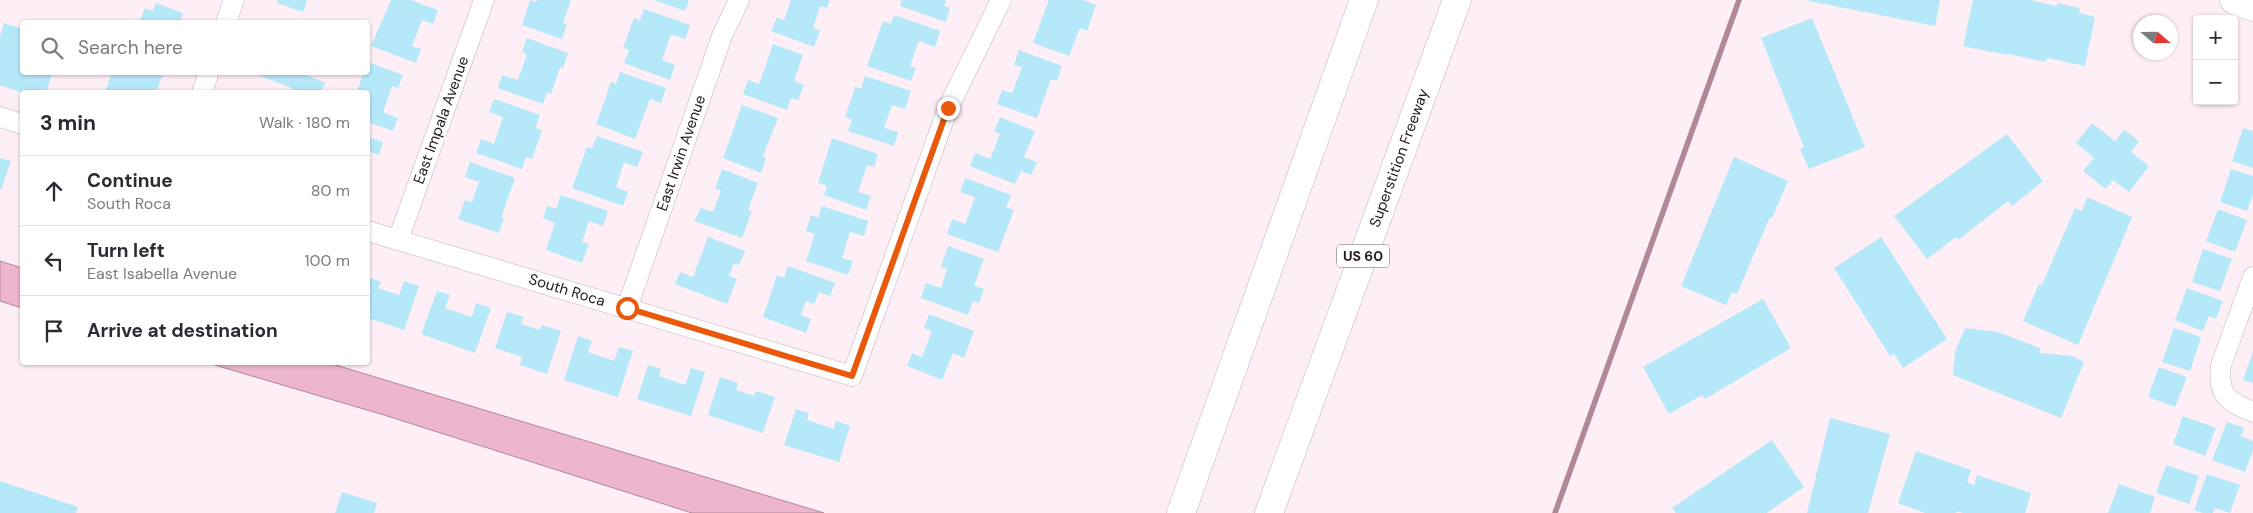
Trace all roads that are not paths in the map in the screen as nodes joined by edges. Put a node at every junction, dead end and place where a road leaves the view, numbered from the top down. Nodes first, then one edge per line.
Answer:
1 (234, 0) edge
2 (484, 0) edge
3 (739, 0) edge
4 (1001, 0) edge
5 (1364, 0) edge
6 (1457, 0) edge
7 (2234, 0) edge
8 (2253, 7) edge
9 (227, 20) edge
10 (208, 75) edge
11 (203, 90) edge
12 (0, 117) edge
13 (20, 123) edge
14 (370, 232) edge
15 (398, 240) junction
16 (2253, 277) edge
17 (627, 308) junction
18 (2253, 412) edge
19 (1181, 513) edge
20 (1269, 513) edge

1 - 9 street
2 - 15 street, East Impala Avenue
3 - 17 street, East Irwin Avenue
4 - 17 street, South Roca
5 - 19 main road
6 - 20 main road, Superstition Freeway / US 60
7 - 8 main road
10 - 11 street
12 - 13 street
14 - 15 street, South Roca
15 - 17 street, South Roca
16 - 18 street

